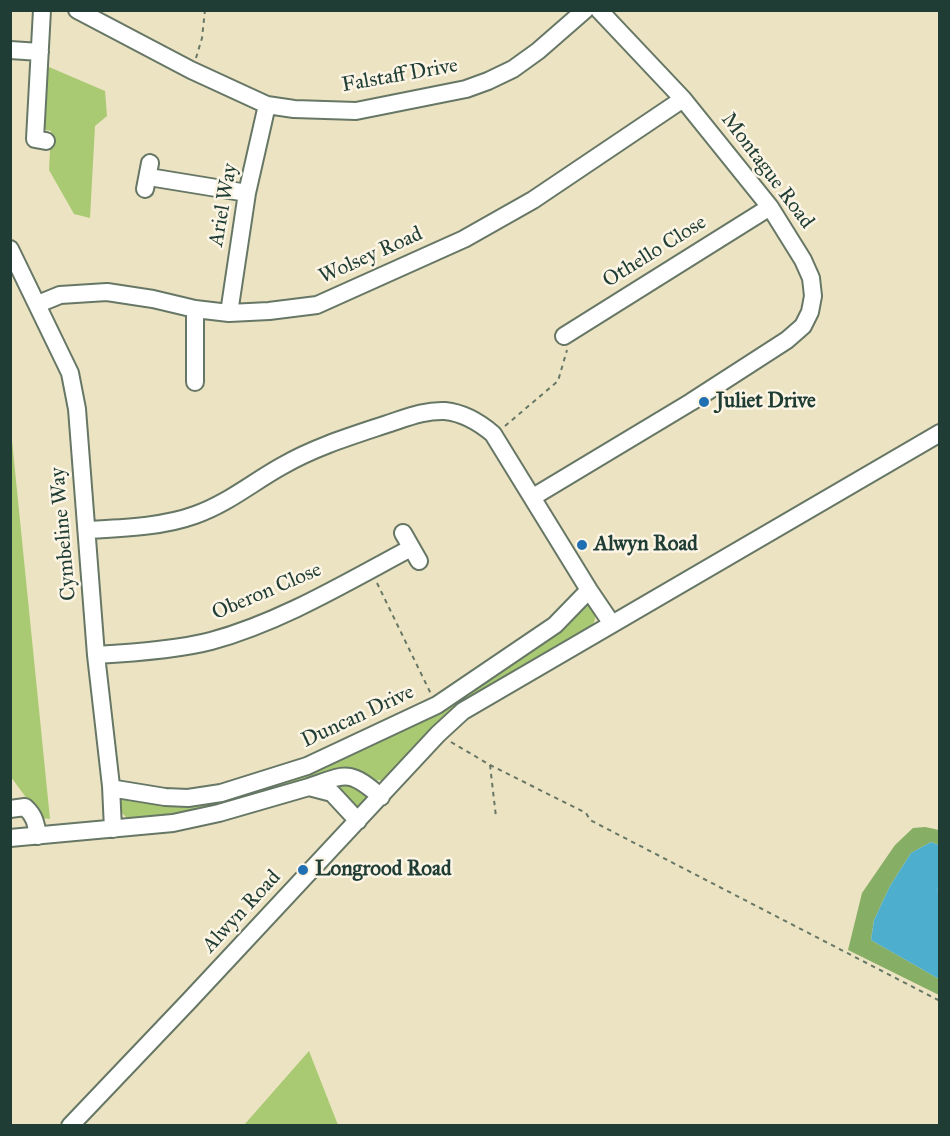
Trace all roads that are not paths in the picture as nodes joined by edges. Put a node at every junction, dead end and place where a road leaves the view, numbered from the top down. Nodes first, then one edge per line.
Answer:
1 (42, 10) edge
2 (77, 10) edge
3 (585, 10) edge
4 (599, 10) edge
5 (10, 50) edge
6 (40, 52) junction
7 (683, 99) junction
8 (267, 105) junction
9 (46, 141) dead end
10 (148, 176) dead end
11 (247, 193) junction
12 (770, 207) junction
13 (10, 249) edge
14 (38, 304) junction
15 (195, 309) junction
16 (229, 313) junction
17 (563, 335) road end
18 (196, 382) dead end
19 (939, 434) edge
20 (533, 497) junction
21 (87, 530) junction
22 (403, 533) dead end
23 (589, 590) junction
24 (612, 624) junction
25 (96, 655) junction
26 (111, 786) junction
27 (309, 787) junction
28 (381, 797) junction
29 (13, 805) edge
30 (358, 821) junction
31 (113, 829) junction
32 (38, 836) junction
33 (10, 838) edge
34 (70, 1125) edge

1 - 6 street
2 - 8 street, Falstaff Drive
3 - 8 street, Falstaff Drive
4 - 7 street, Montague Road
5 - 6 street
6 - 9 street
7 - 12 street, Montague Road
7 - 16 street, Wolsey Road
8 - 11 street, Ariel Way
10 - 11 street
11 - 16 street, Ariel Way
12 - 17 street, Othello Close
12 - 20 street, Montague Road
13 - 14 street, Cymbeline Way
14 - 15 street, Wolsey Road
14 - 21 street, Cymbeline Way
15 - 16 street, Wolsey Road
15 - 18 street
19 - 24 street, Alwyn Road
20 - 21 street
20 - 23 street
21 - 25 street, Cymbeline Way
22 - 25 street, Oberon Close
23 - 24 street
23 - 26 street, Duncan Drive
24 - 28 street, Alwyn Road
25 - 26 street, Cymbeline Way
26 - 31 street, Cymbeline Way
27 - 28 street
27 - 30 street
27 - 31 street
28 - 30 street, Alwyn Road
29 - 32 street
30 - 34 street, Alwyn Road
31 - 32 street
32 - 33 street

